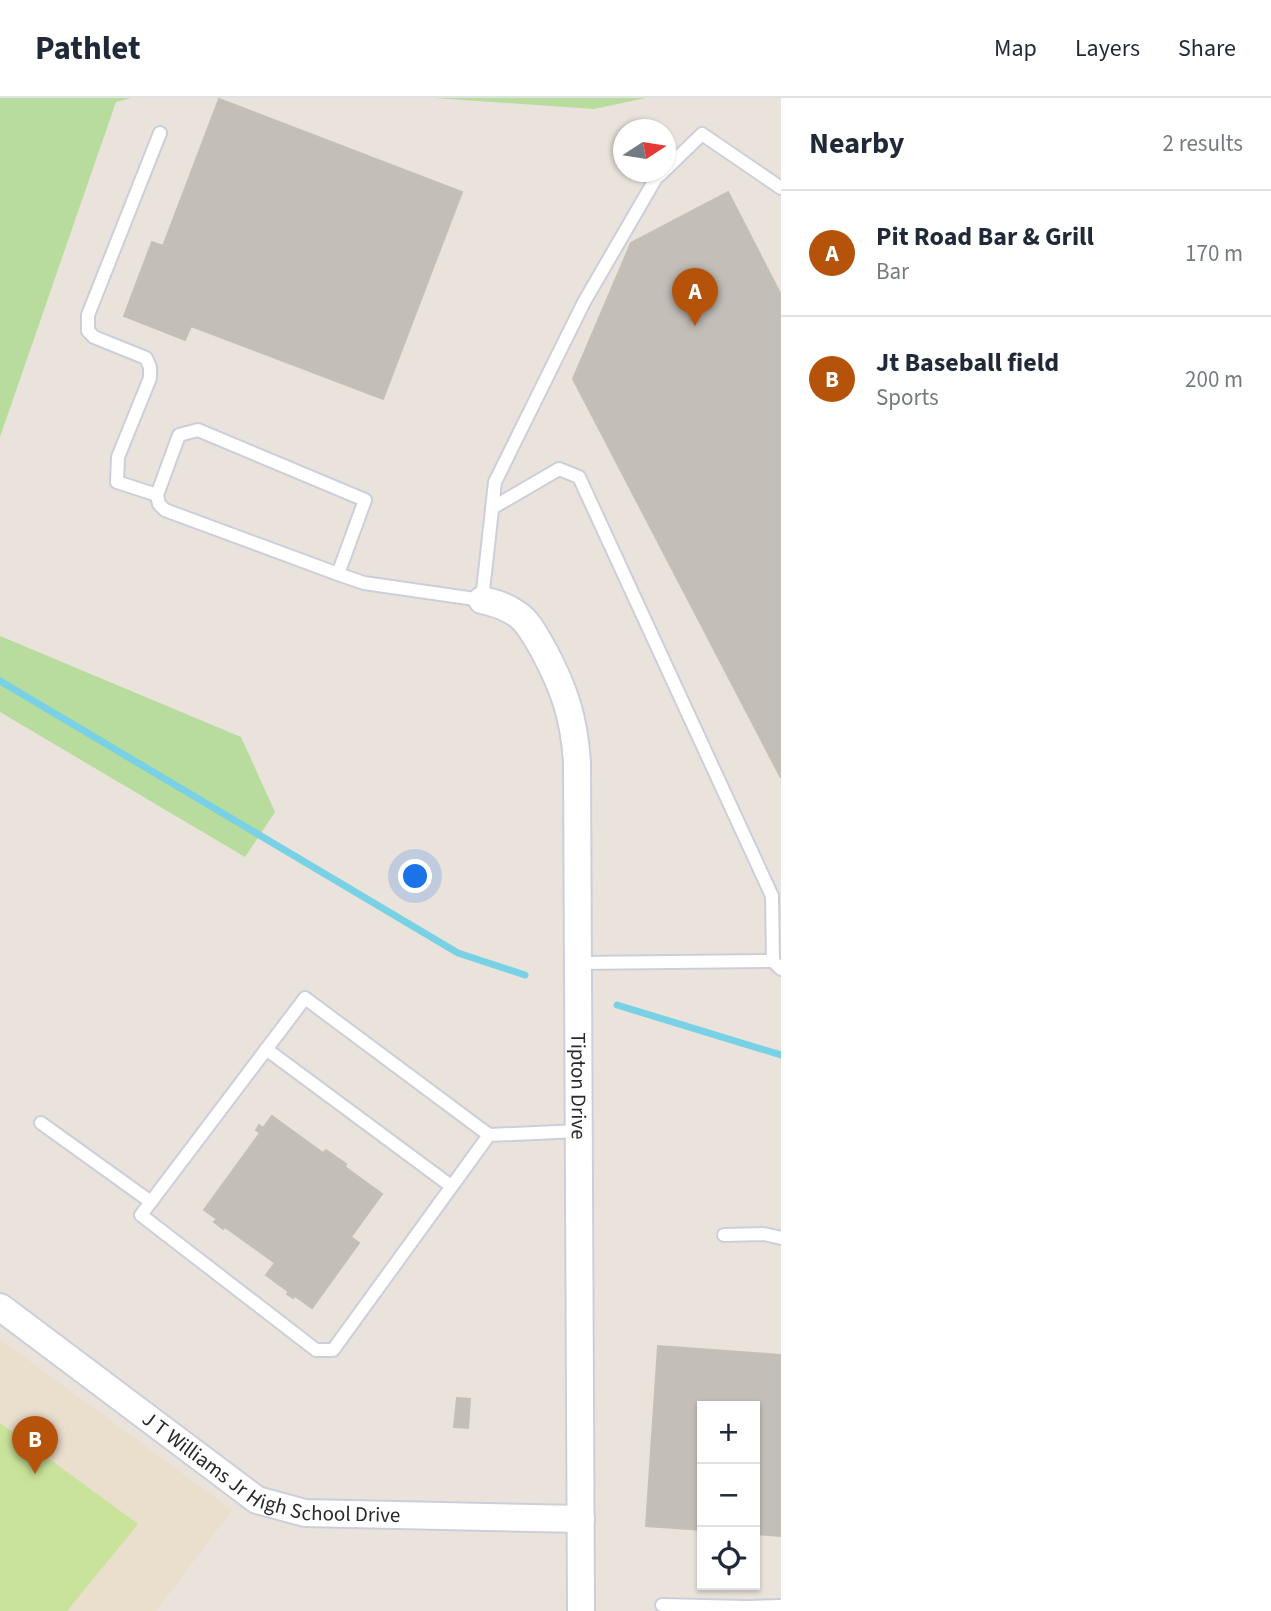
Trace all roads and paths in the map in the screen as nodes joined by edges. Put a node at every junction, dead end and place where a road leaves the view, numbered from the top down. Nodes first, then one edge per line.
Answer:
1 (160, 133) dead end
2 (676, 159) edge
3 (654, 182) edge
4 (781, 188) edge
5 (157, 495) junction
6 (492, 508) junction
7 (338, 574) junction
8 (482, 600) junction
9 (578, 963) junction
10 (777, 965) edge
11 (266, 1049) junction
12 (41, 1123) dead end
13 (579, 1131) junction
14 (489, 1135) junction
15 (452, 1186) junction
16 (151, 1202) junction
17 (724, 1235) dead end
18 (781, 1238) edge
19 (0, 1307) edge
20 (581, 1519) junction
21 (663, 1605) dead end
22 (781, 1606) edge
23 (748, 1609) edge
24 (581, 1611) edge

1 - 5 lane
2 - 4 lane
3 - 6 lane
5 - 7 lane
5 - 7 lane
6 - 8 lane
6 - 10 lane
7 - 8 lane
8 - 9 street, Tipton Drive
9 - 10 lane
9 - 13 street, Tipton Drive
11 - 14 lane
11 - 15 lane
11 - 16 lane
12 - 16 lane
13 - 14 lane
13 - 20 street, Tipton Drive
14 - 15 lane
15 - 16 lane
17 - 18 lane
19 - 20 street, J T Williams Jr High School Drive
20 - 24 street, Tipton Drive
21 - 23 lane
22 - 23 lane

